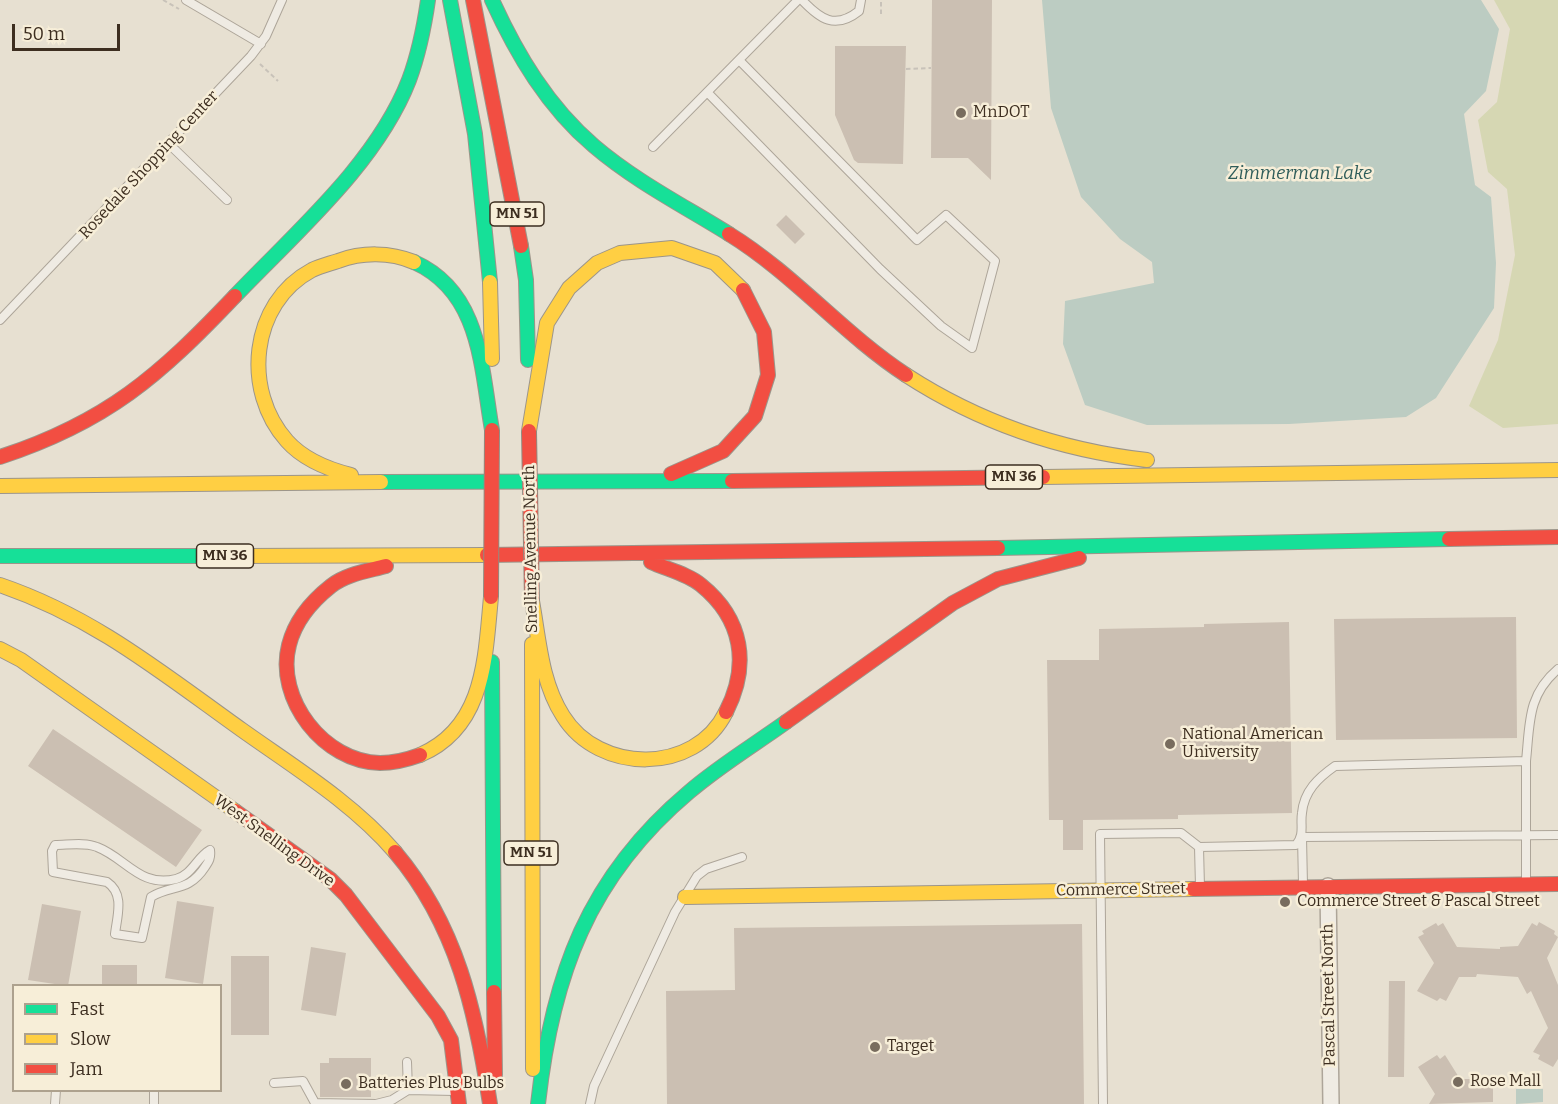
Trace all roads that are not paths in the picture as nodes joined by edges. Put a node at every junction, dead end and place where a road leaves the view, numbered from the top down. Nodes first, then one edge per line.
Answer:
1 (186, 0) edge
2 (282, 0) edge
3 (428, 0) edge
4 (450, 0) edge
5 (473, 0) edge
6 (492, 0) edge
7 (800, 0) edge
8 (861, 0) edge
9 (261, 44) junction
10 (739, 60) junction
11 (403, 93) junction
12 (708, 93) junction
13 (366, 131) dead end
14 (169, 144) junction
15 (653, 147) dead end
16 (227, 200) dead end
17 (0, 320) edge
18 (98, 397) dead end
19 (492, 430) junction
20 (529, 431) junction
21 (0, 457) edge
22 (1558, 470) edge
23 (1413, 471) junction
24 (370, 482) junction
25 (615, 483) junction
26 (0, 486) edge
27 (1558, 537) edge
28 (1509, 538) junction
29 (1230, 542) junction
30 (1558, 543) edge
31 (626, 555) junction
32 (0, 556) edge
33 (450, 556) junction
34 (0, 585) edge
35 (491, 597) junction
36 (532, 601) junction
37 (0, 649) edge
38 (1558, 669) edge
39 (1526, 761) junction
40 (1558, 835) edge
41 (1526, 836) junction
42 (1302, 837) junction
43 (1199, 847) junction
44 (210, 850) joint
45 (742, 857) dead end
46 (1526, 884) junction
47 (1558, 884) edge
48 (1328, 886) junction
49 (1304, 887) junction
50 (1200, 889) junction
51 (1101, 890) junction
52 (685, 897) junction
53 (407, 1062) dead end
54 (274, 1083) dead end
55 (408, 1090) junction
56 (459, 1097) edge
57 (345, 1103) edge
58 (490, 1104) edge
59 (495, 1104) edge
60 (535, 1104) edge
61 (590, 1104) edge
62 (1103, 1104) edge
63 (1331, 1104) edge

1 - 9 lane
2 - 9 lane, Rosedale Shopping Center
3 - 11 main road
4 - 19 main road, MN 51
5 - 20 main road, Snelling Avenue North / MN 51
6 - 23 main road
7 - 8 lane
7 - 10 lane
9 - 14 lane, Rosedale Shopping Center
10 - 12 lane
10 - 12 lane
11 - 13 main road
11 - 21 main road
12 - 15 lane
14 - 16 lane
14 - 17 lane, Rosedale Shopping Center
18 - 21 main road
19 - 24 main road
19 - 35 main road, MN 51, bridge
20 - 25 main road
20 - 36 main road, Snelling Avenue North / MN 51, bridge
22 - 23 main road, MN 36
23 - 25 main road, MN 36
24 - 25 main road, MN 36
24 - 26 main road, MN 36
27 - 28 main road, MN 36
28 - 29 main road, MN 36
28 - 30 main road
29 - 31 main road, MN 36
29 - 60 main road
31 - 33 main road, MN 36
31 - 36 main road
32 - 33 main road, MN 36
33 - 35 main road
34 - 58 main road
35 - 59 main road, MN 51
36 - 60 main road, Snelling Avenue North / MN 51
37 - 56 main road, West Snelling Drive
38 - 39 lane
39 - 41 lane
39 - 42 lane
40 - 41 lane
41 - 42 lane
41 - 46 lane
42 - 43 lane
42 - 49 lane
43 - 50 lane
43 - 51 lane
44 - 44 lane
45 - 52 lane
46 - 47 main road, Commerce Street
46 - 48 main road, Commerce Street
48 - 49 main road, Commerce Street
48 - 63 street, Pascal Street North
49 - 50 main road, Commerce Street
50 - 51 main road, Commerce Street
51 - 52 main road, Commerce Street
51 - 62 lane
52 - 61 lane
53 - 55 lane
54 - 57 lane
55 - 56 lane
55 - 57 lane

